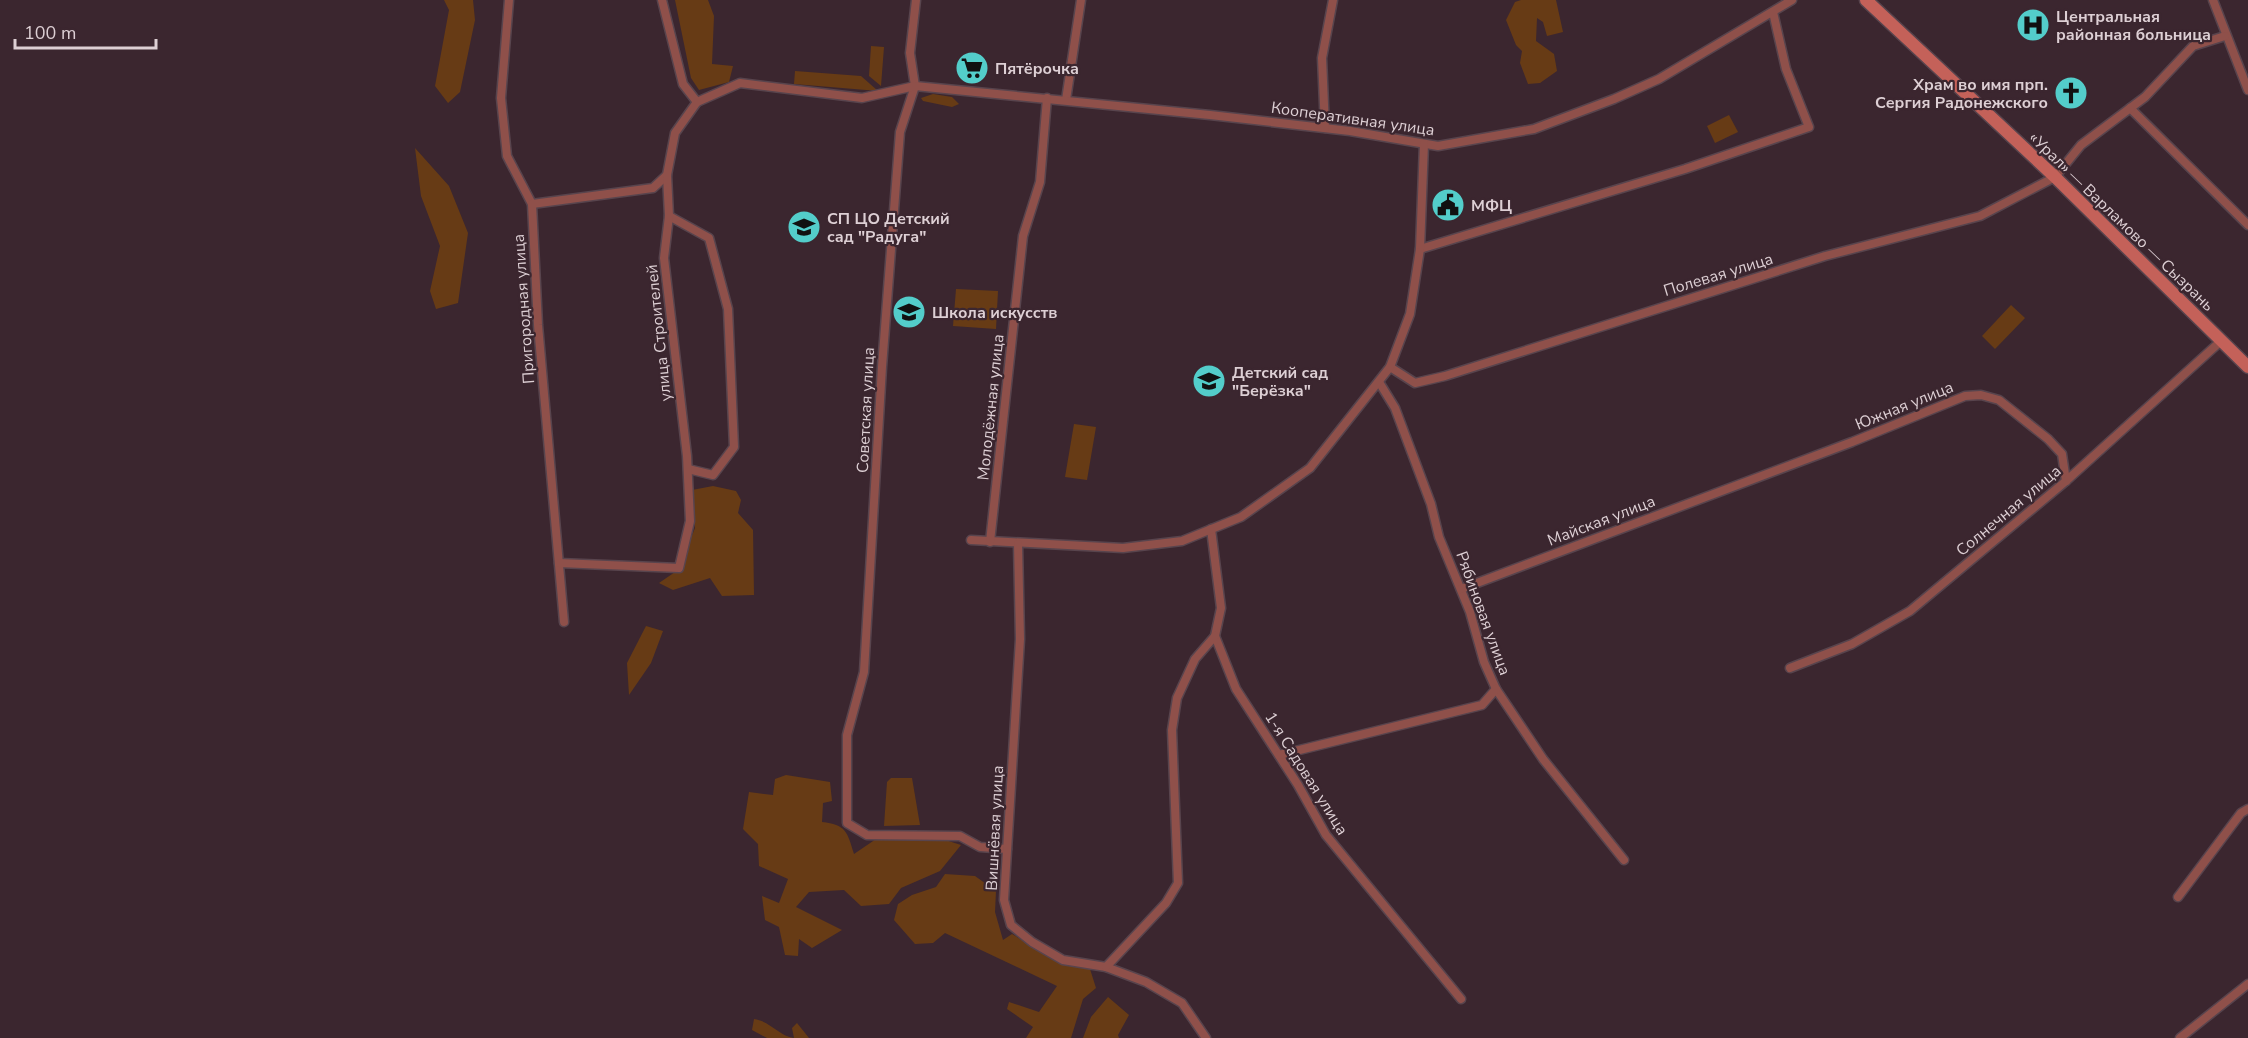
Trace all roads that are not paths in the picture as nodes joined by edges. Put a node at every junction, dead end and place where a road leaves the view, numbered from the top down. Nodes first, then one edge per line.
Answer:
1 (509, 0) edge
2 (662, 0) edge
3 (916, 0) edge
4 (1081, 0) edge
5 (1333, 0) edge
6 (1792, 0) edge
7 (1866, 0) edge
8 (2213, 0) edge
9 (1773, 12) junction
10 (2225, 36) junction
11 (915, 86) junction
12 (2248, 90) edge
13 (1047, 98) junction
14 (1066, 100) junction
15 (697, 102) junction
16 (2130, 108) junction
17 (1325, 128) junction
18 (1424, 144) junction
19 (667, 175) junction
20 (2055, 177) junction
21 (532, 204) junction
22 (669, 216) junction
23 (2248, 225) edge
24 (1420, 249) junction
25 (2221, 341) junction
26 (1390, 368) junction
27 (2248, 368) edge
28 (1379, 382) junction
29 (688, 469) junction
30 (1752, 479) joint
31 (2066, 481) junction
32 (1211, 529) junction
33 (971, 540) dead end
34 (990, 542) junction
35 (1018, 544) junction
36 (559, 563) junction
37 (1461, 589) junction
38 (564, 622) dead end
39 (1215, 636) junction
40 (1790, 668) dead end
41 (1496, 689) junction
42 (1279, 755) junction
43 (2248, 808) edge
44 (1007, 849) junction
45 (1624, 860) dead end
46 (2178, 897) dead end
47 (1106, 967) junction
48 (2248, 984) edge
49 (1461, 999) dead end
50 (1206, 1038) edge
51 (2180, 1038) edge

1 - 21 street, Пригородная улица
2 - 15 street
3 - 11 street, Советская улица
4 - 14 street
5 - 17 street
6 - 9 street, Кооперативная улица
7 - 20 main road, «Урал» — Варламово — Сызрань
8 - 10 street
9 - 18 street, Кооперативная улица
9 - 24 street
10 - 12 street
10 - 16 street
11 - 13 street, Кооперативная улица
11 - 15 street, Кооперативная улица
11 - 44 street, Советская улица
13 - 14 street, Кооперативная улица
13 - 34 street, Молодёжная улица
14 - 17 street, Кооперативная улица
15 - 19 street, улица Строителей
16 - 20 street
16 - 23 street
17 - 18 street, Кооперативная улица
18 - 24 street
19 - 21 street
19 - 22 street, улица Строителей
20 - 25 main road, «Урал» — Варламово — Сызрань
20 - 26 street, Полевая улица
21 - 36 street, Пригородная улица
22 - 29 street, улица Строителей
22 - 29 street
24 - 26 street
25 - 27 main road, «Урал» — Варламово — Сызрань
25 - 31 street, Солнечная улица
26 - 28 street
28 - 32 street
28 - 37 street, Рябиновая улица
29 - 36 street, улица Строителей
30 - 31 street, Южная улица
30 - 37 street, Майская улица
31 - 40 street, Солнечная улица
32 - 35 street
32 - 39 street
33 - 34 street
34 - 35 street
35 - 44 street, Вишнёвая улица
36 - 38 street, Пригородная улица
37 - 41 street, Рябиновая улица
39 - 42 street, 1-я Садовая улица
39 - 47 street
41 - 42 street
41 - 45 street, Рябиновая улица
42 - 49 street, 1-я Садовая улица
43 - 46 street
44 - 47 street, Вишнёвая улица
47 - 50 street, Вишнёвая улица
48 - 51 street

